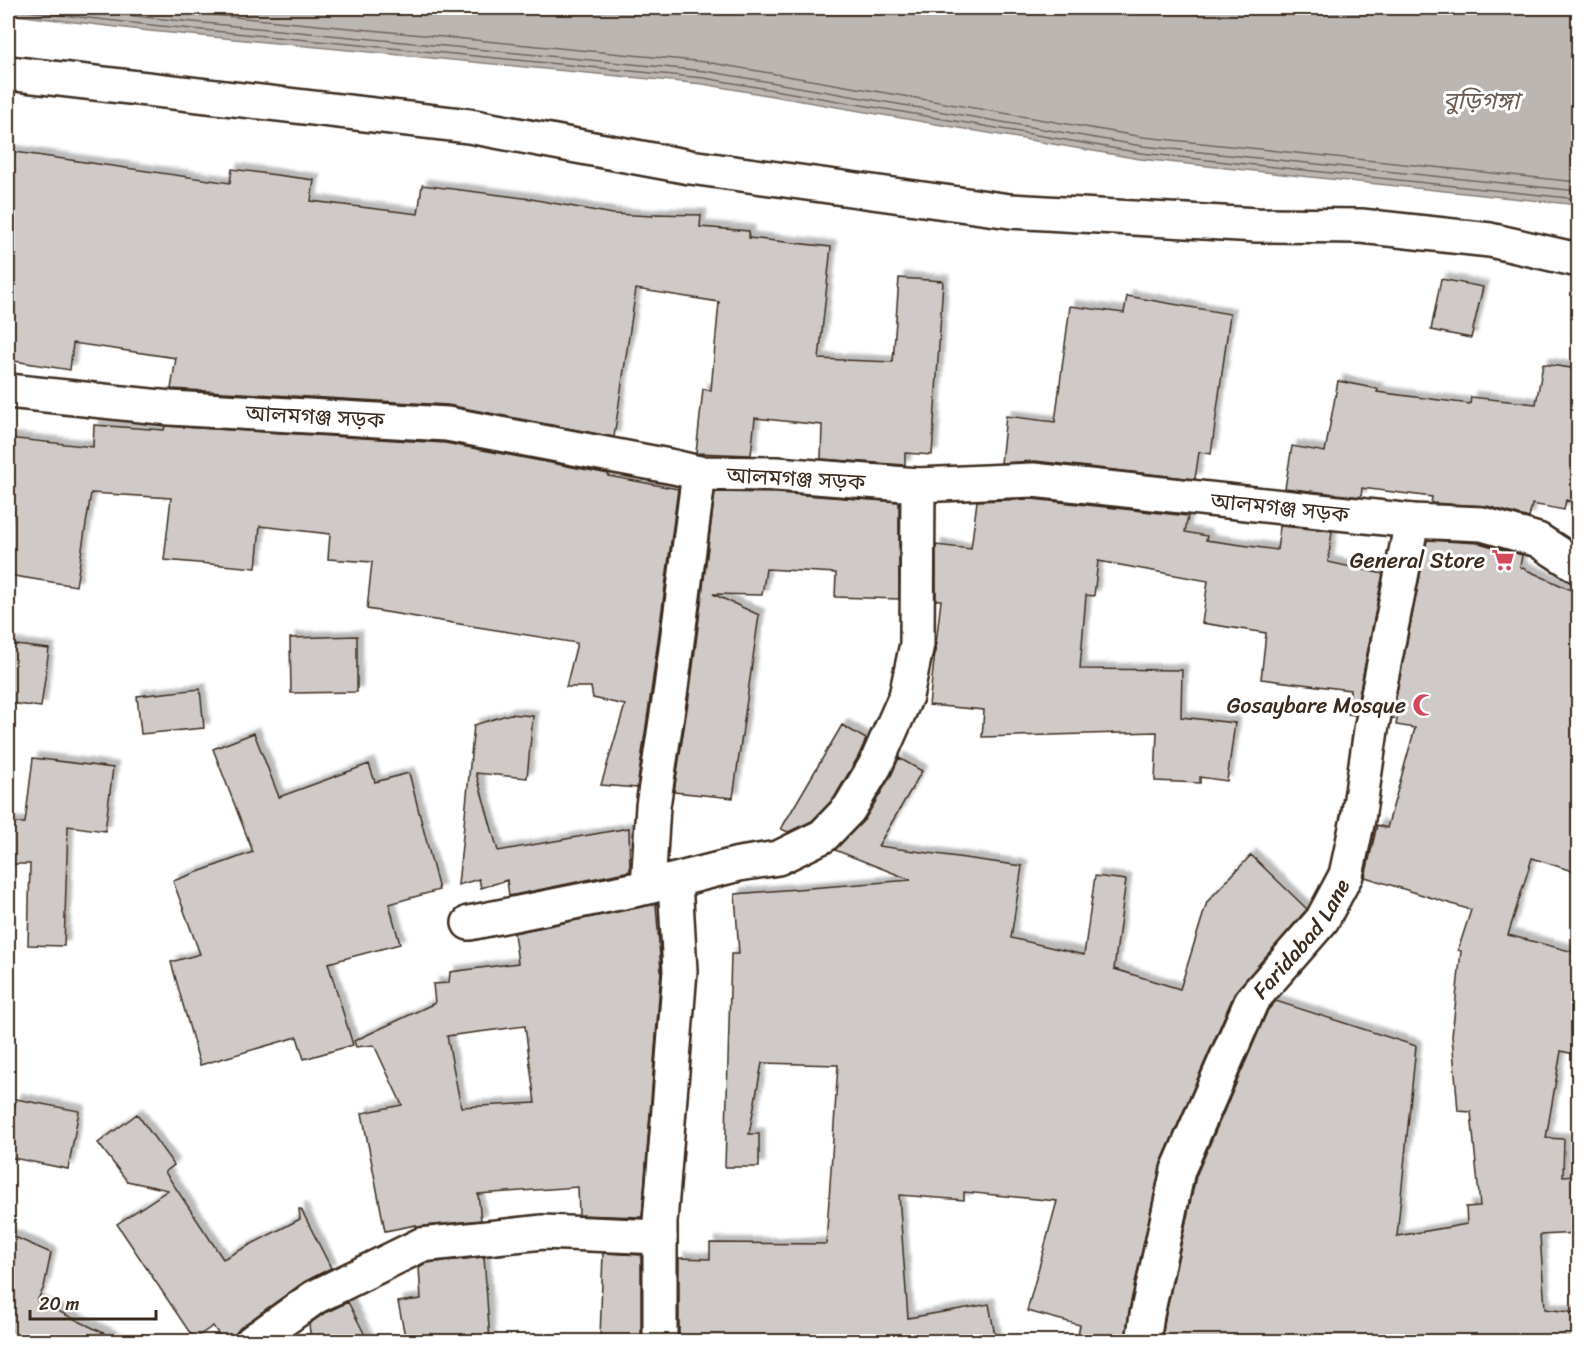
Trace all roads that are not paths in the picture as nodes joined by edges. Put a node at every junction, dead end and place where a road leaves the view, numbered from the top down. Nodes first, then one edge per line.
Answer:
1 (8, 73) edge
2 (1578, 260) edge
3 (8, 391) edge
4 (699, 473) junction
5 (918, 485) junction
6 (1412, 520) junction
7 (1578, 566) edge
8 (661, 884) junction
9 (470, 923) dead end
10 (660, 1237) junction
11 (252, 1341) edge
12 (660, 1341) edge
13 (1143, 1341) edge

1 - 2 street
3 - 4 street, আলমগঞ্জ সড়ক
4 - 5 street, আলমগঞ্জ সড়ক
4 - 8 street
5 - 6 street, আলমগঞ্জ সড়ক
5 - 8 street
6 - 7 street, আলমগঞ্জ সড়ক
6 - 13 street, Faridabad Lane
8 - 9 street
8 - 10 street
10 - 11 street
10 - 12 street

